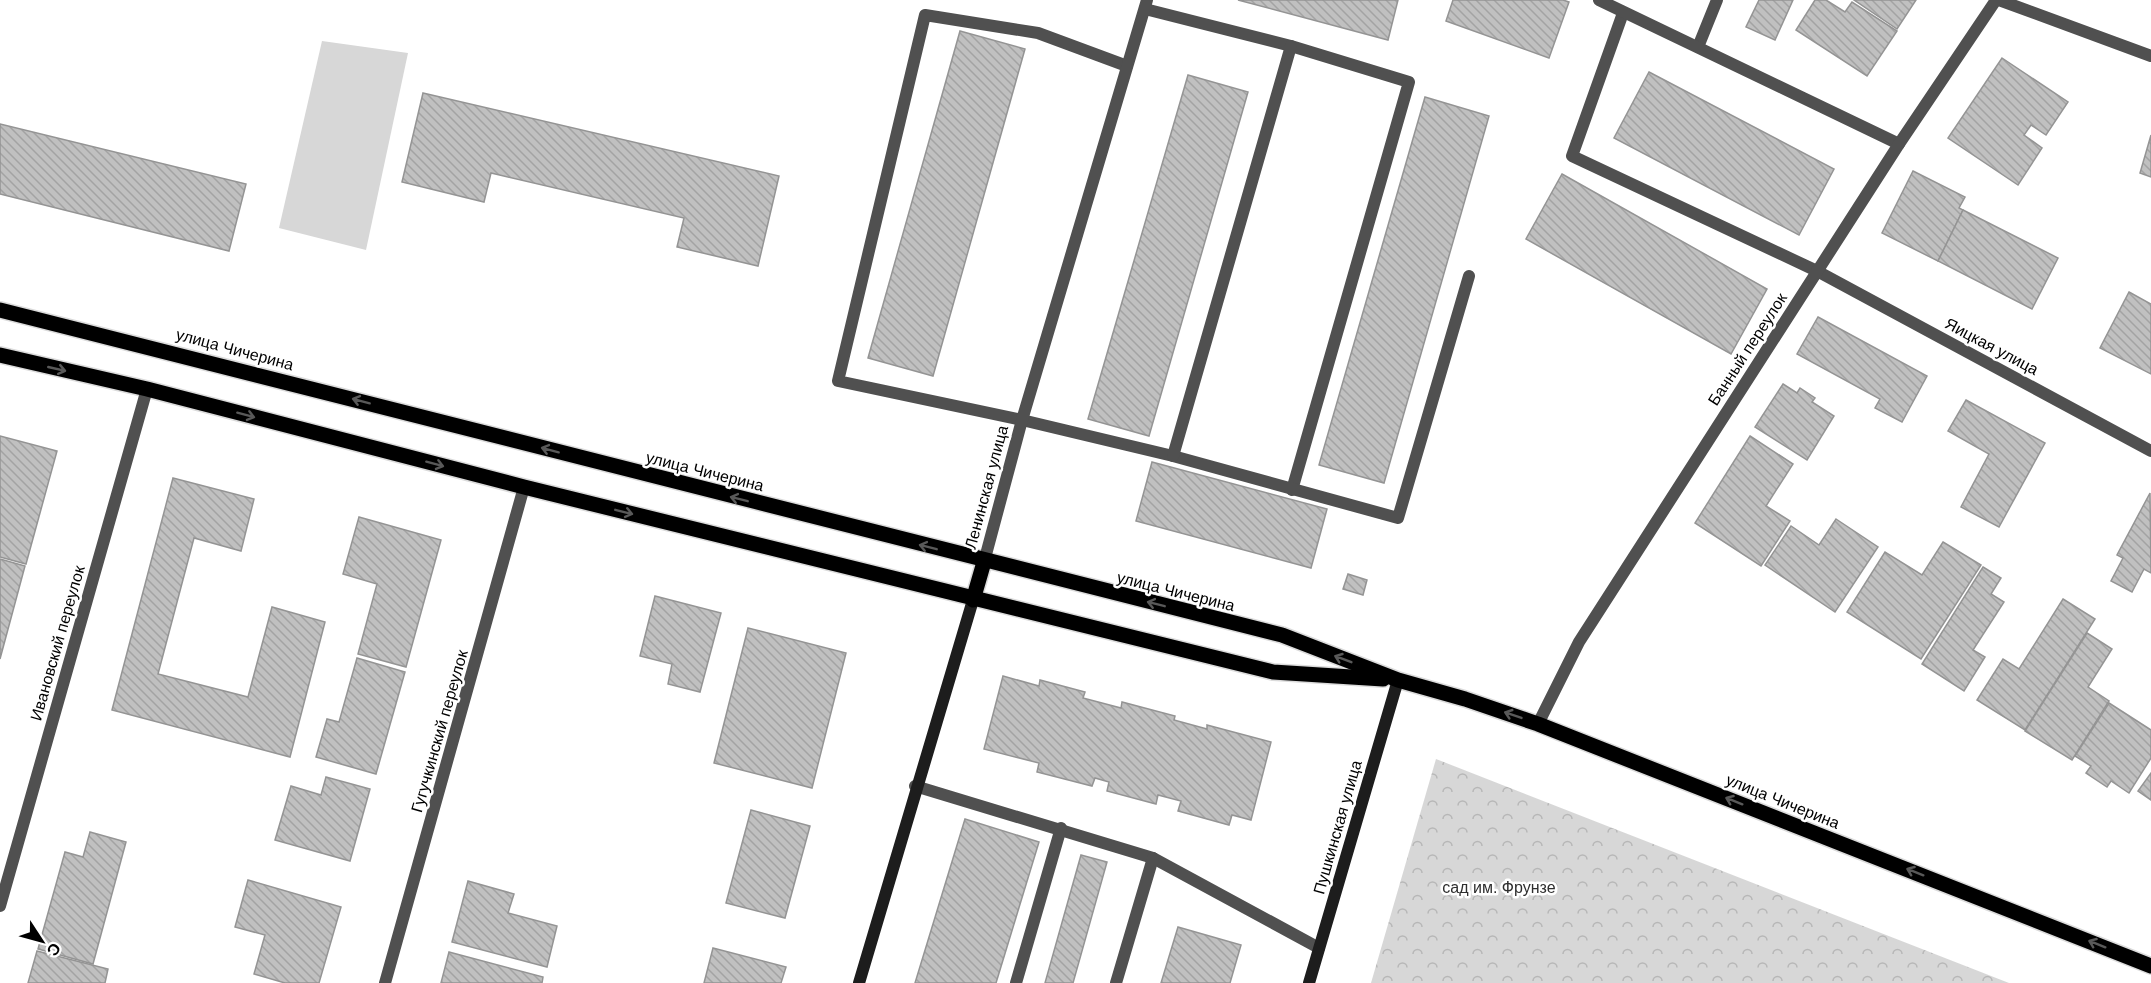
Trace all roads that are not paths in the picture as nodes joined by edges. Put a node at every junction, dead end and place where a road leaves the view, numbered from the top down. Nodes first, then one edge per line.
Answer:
1 (1599, 0) edge
2 (1717, 0) edge
3 (1998, 0) edge
4 (1146, 4) edge
5 (1623, 13) junction
6 (1291, 46) junction
7 (1698, 47) junction
8 (2151, 56) edge
9 (1128, 66) junction
10 (1899, 144) junction
11 (1817, 271) junction
12 (1469, 276) dead end
13 (0, 310) edge
14 (0, 355) edge
15 (147, 389) junction
16 (1022, 420) junction
17 (2151, 451) edge
18 (1173, 456) junction
19 (524, 487) junction
20 (1292, 490) junction
21 (984, 562) junction
22 (973, 600) junction
23 (1398, 680) junction
24 (1539, 724) junction
25 (915, 786) junction
26 (1061, 828) junction
27 (1153, 858) junction
28 (0, 906) edge
29 (1319, 948) junction
30 (2151, 966) edge
31 (385, 983) edge
32 (859, 983) edge
33 (1016, 983) edge
34 (1116, 983) edge
35 (1309, 983) edge

1 - 5 street
2 - 7 street
3 - 8 street
3 - 10 street, Банный переулок
4 - 6 street
4 - 9 street, Ленинская улица
5 - 7 street
5 - 11 street, Яицкая улица
6 - 18 street
6 - 20 street
7 - 10 street
9 - 16 street, Ленинская улица
9 - 16 street
10 - 11 street, Банный переулок
11 - 17 street, Яицкая улица
11 - 24 street, Банный переулок
12 - 20 street
21 -> 13 main road, улица Чичерина
14 -> 15 main road, улица Чичерина
15 -> 19 main road, улица Чичерина
15 - 28 street, Ивановский переулок
16 - 18 street
16 - 21 street, Ленинская улица
18 - 20 street
19 -> 22 main road, улица Чичерина
19 - 31 street, Гугучкинский переулок
21 - 22 main road, Ленинская улица
23 -> 21 main road, улица Чичерина
22 - 23 main road, улица Чичерина
22 - 25 street, Ленинская улица
24 -> 23 main road, улица Чичерина
23 - 29 street, Пушкинская улица
30 -> 24 main road, улица Чичерина
25 - 26 street
25 - 32 street, Ленинская улица
26 - 27 street
26 - 33 street
27 - 29 street
27 - 34 street
29 - 35 street, Пушкинская улица

